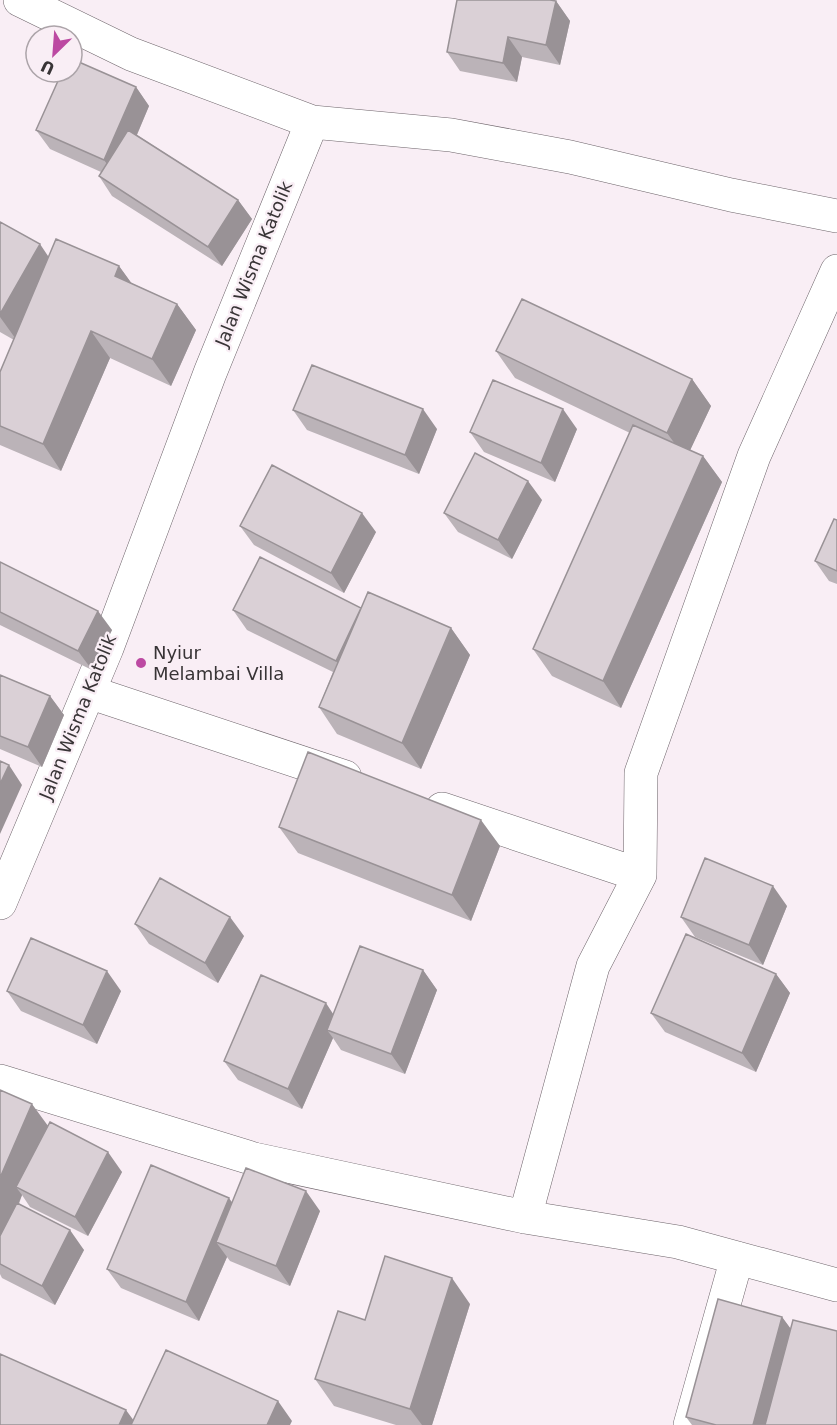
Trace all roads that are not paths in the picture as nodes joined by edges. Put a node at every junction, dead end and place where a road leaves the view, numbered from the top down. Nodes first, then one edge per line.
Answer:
1 (20, 0) edge
2 (312, 122) junction
3 (837, 216) edge
4 (837, 271) edge
5 (89, 692) junction
6 (370, 785) edge
7 (415, 800) edge
8 (640, 875) junction
9 (0, 903) edge
10 (0, 1081) edge
11 (525, 1217) junction
12 (737, 1258) junction
13 (837, 1285) edge
14 (690, 1425) edge

1 - 2 street
2 - 3 street
2 - 5 street, Jalan Wisma Katolik
4 - 8 street
5 - 6 street
5 - 9 street, Jalan Wisma Katolik
7 - 8 street
8 - 11 street
10 - 11 street
11 - 12 street
12 - 13 street
12 - 14 street

